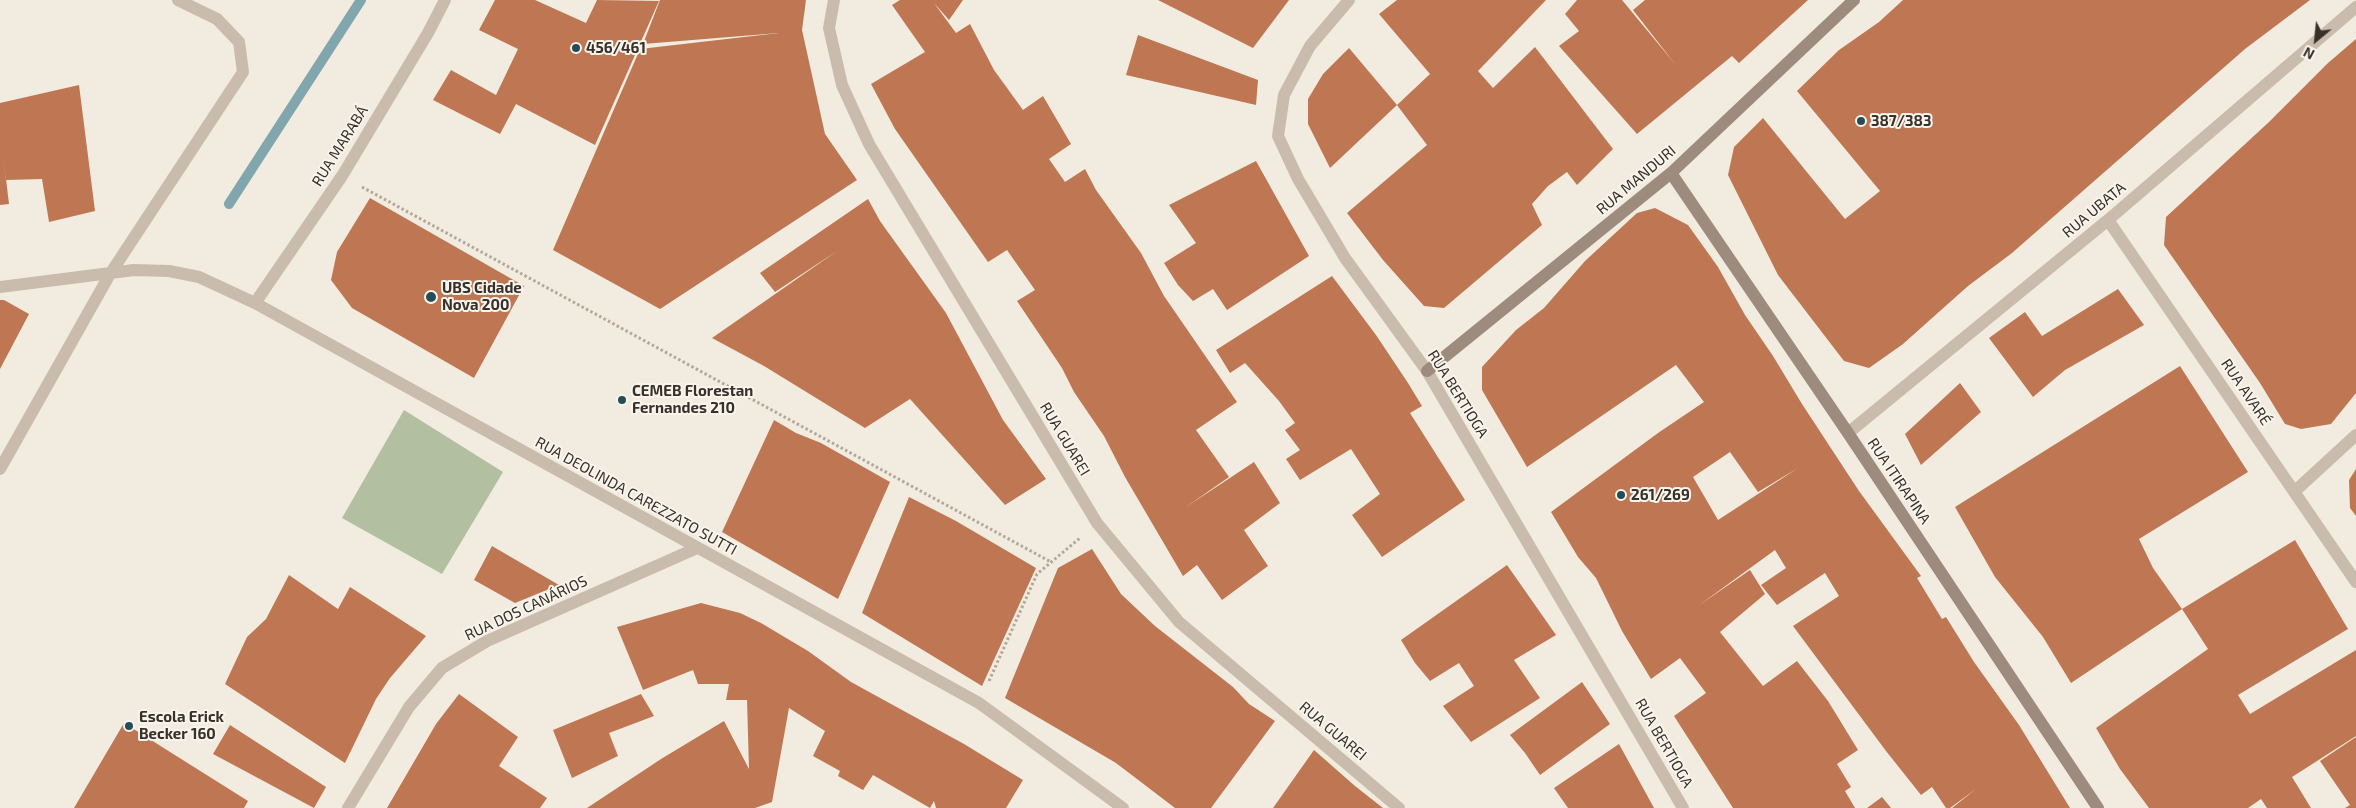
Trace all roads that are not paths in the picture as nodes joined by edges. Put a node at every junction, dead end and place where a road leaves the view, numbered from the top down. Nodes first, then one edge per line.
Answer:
1 (178, 0) edge
2 (444, 0) edge
3 (834, 0) edge
4 (1349, 0) edge
5 (1854, 0) edge
6 (2356, 7) edge
7 (1671, 173) junction
8 (2108, 220) junction
9 (110, 274) junction
10 (0, 288) edge
11 (255, 303) junction
12 (1427, 371) junction
13 (1848, 433) junction
14 (2356, 435) edge
15 (0, 469) edge
16 (2294, 492) junction
17 (697, 548) junction
18 (2356, 582) edge
19 (348, 808) edge
20 (1123, 808) edge
21 (1399, 808) edge
22 (1683, 808) edge
23 (2098, 808) edge

1 - 9 street
2 - 11 street, RUA MARABÁ
3 - 21 street, RUA GUAREI
4 - 12 street, RUA BERTIOGA
5 - 7 street, RUA MANDURI
6 - 8 street, RUA UBATA
7 - 12 street, RUA MANDURI
7 - 13 street, RUA ITIRAPINA
8 - 13 street, RUA UBATA
8 - 16 street, RUA AVARÉ
9 - 10 street, RUA DEOLINDA CAREZZATO SUTTI
9 - 11 street, RUA DEOLINDA CAREZZATO SUTTI
9 - 15 street
11 - 17 street, RUA DEOLINDA CAREZZATO SUTTI
12 - 22 street, RUA BERTIOGA
13 - 23 street, RUA ITIRAPINA
14 - 16 street
16 - 18 street, RUA AVARÉ
17 - 19 street, RUA DOS CANÁRIOS
17 - 20 street, RUA DEOLINDA CAREZZATO SUTTI

